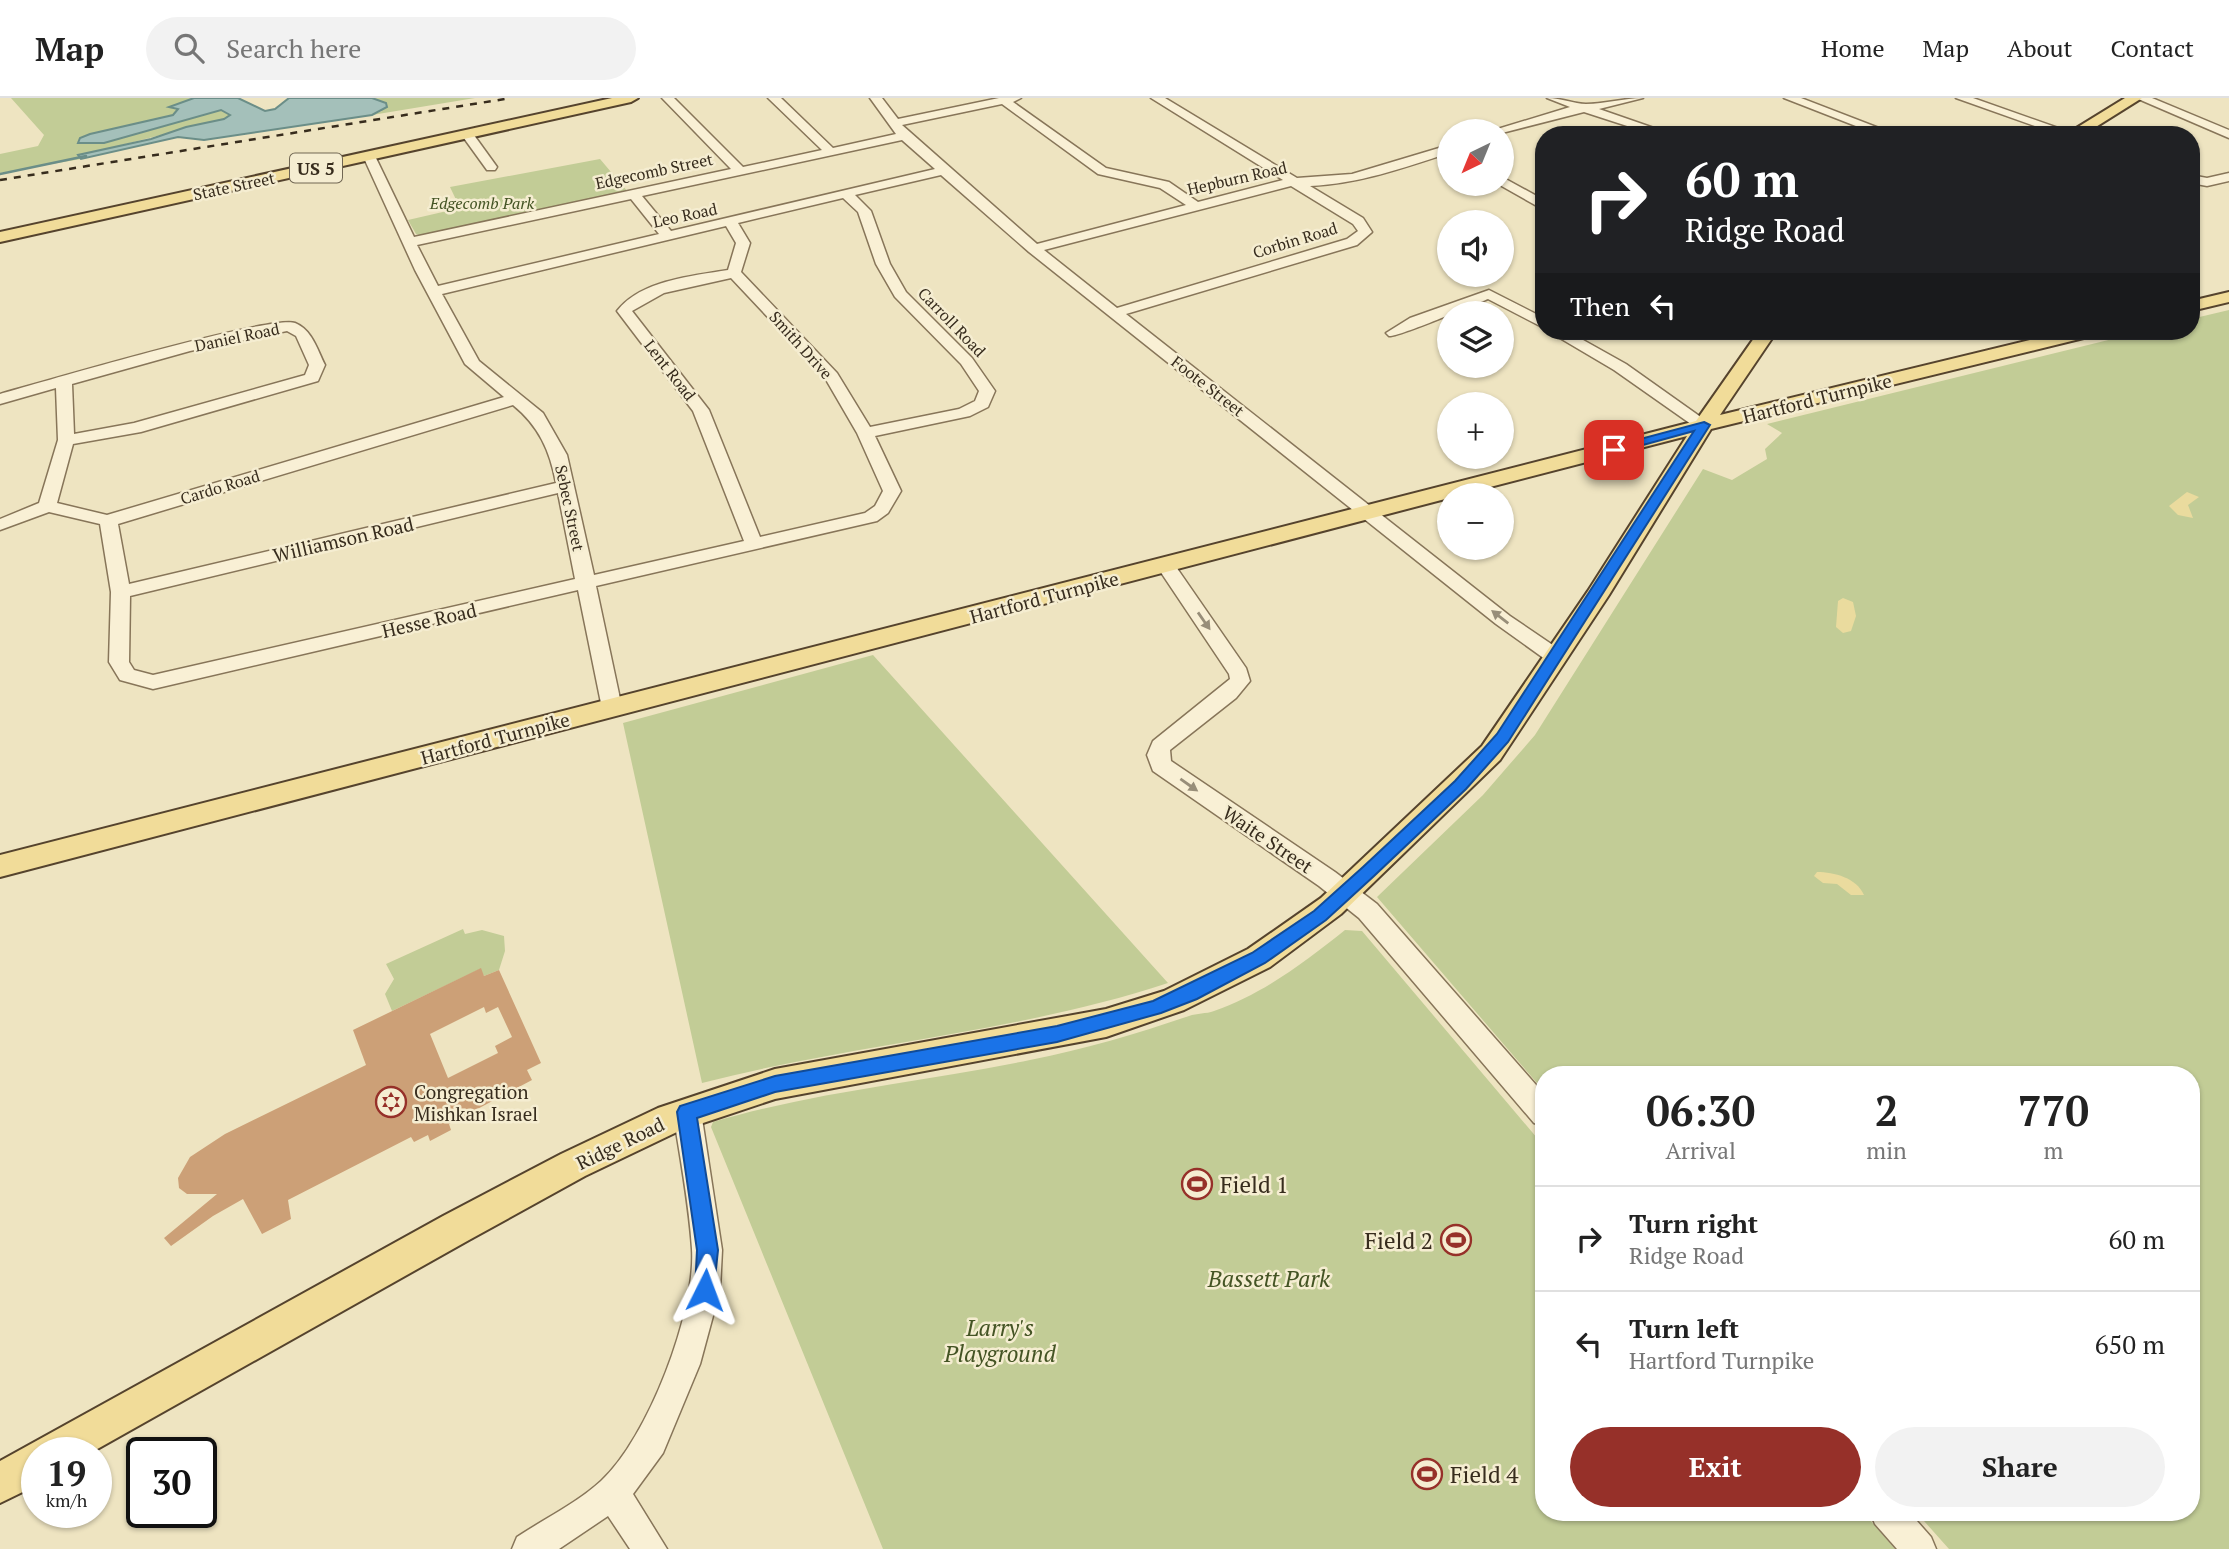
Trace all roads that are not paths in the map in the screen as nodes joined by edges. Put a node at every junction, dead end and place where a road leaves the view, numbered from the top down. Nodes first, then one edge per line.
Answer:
1 (631, 98) edge
2 (668, 98) edge
3 (774, 98) edge
4 (876, 98) edge
5 (1157, 98) edge
6 (1553, 98) edge
7 (1637, 98) edge
8 (1790, 98) edge
9 (1962, 98) edge
10 (2135, 98) edge
11 (2142, 98) edge
12 (1009, 99) edge
13 (1587, 109) junction
14 (1514, 126) edge
15 (1640, 126) edge
16 (1866, 126) edge
17 (2045, 126) edge
18 (2087, 126) edge
19 (900, 130) junction
20 (467, 134) junction
21 (2229, 134) edge
22 (831, 151) junction
23 (1437, 153) edge
24 (369, 156) junction
25 (491, 167) dead end
26 (739, 170) junction
27 (942, 172) junction
28 (2229, 177) edge
29 (2200, 181) edge
30 (1291, 182) junction
31 (1514, 188) edge
32 (634, 194) junction
33 (848, 196) junction
34 (1535, 201) edge
35 (1195, 205) junction
36 (731, 223) junction
37 (667, 236) junction
38 (0, 237) edge
39 (411, 242) junction
40 (1034, 249) junction
41 (734, 273) junction
42 (435, 291) junction
43 (2229, 297) edge
44 (2200, 304) edge
45 (1115, 313) junction
46 (1535, 319) edge
47 (1394, 332) dead end
48 (1572, 340) edge
49 (1762, 340) edge
50 (2051, 340) edge
51 (64, 381) junction
52 (514, 398) junction
53 (0, 399) edge
54 (1704, 425) junction
55 (865, 433) junction
56 (66, 440) junction
57 (566, 486) junction
58 (47, 506) junction
59 (882, 509) joint
60 (1368, 512) junction
61 (108, 521) junction
62 (0, 525) edge
63 (754, 544) junction
64 (1165, 565) junction
65 (587, 584) junction
66 (121, 592) junction
67 (1556, 657) junction
68 (612, 708) junction
69 (0, 866) edge
70 (1346, 893) junction
71 (1535, 1104) edge
72 (687, 1112) junction
73 (81, 1437) edge
74 (21, 1471) edge
75 (0, 1483) edge
76 (613, 1493) junction
77 (1896, 1521) edge
78 (529, 1549) edge
79 (650, 1549) edge
80 (1919, 1549) edge

1 - 20 main road, State Street / US 5
2 - 26 street
3 - 22 street
4 - 19 street, Foote Street
5 - 30 street, Corbin Road
6 - 13 street
7 - 13 street
8 - 16 street
9 - 17 street
10 - 18 main road
11 - 21 street
12 - 19 street
12 - 35 street
13 - 14 street
13 - 15 street
19 - 22 street, Edgecomb Street
19 - 27 street, Foote Street
20 - 24 main road, State Street / US 5
20 - 25 street
22 - 26 street, Edgecomb Street
23 - 30 street, Hepburn Road
24 - 38 main road, State Street / US 5
24 - 39 street, Sebec Street
26 - 32 street, Edgecomb Street
27 - 33 street, Leo Road
27 - 40 street, Foote Street
28 - 29 street
30 - 35 street, Hepburn Road
30 - 45 street, Corbin Road
31 - 34 street
32 - 37 street
32 - 39 street, Edgecomb Street
33 - 36 street, Leo Road
33 - 55 street, Carroll Road
35 - 40 street, Hepburn Road
36 - 37 street, Leo Road
36 - 41 street
37 - 42 street, Leo Road
39 - 42 street, Sebec Street
40 - 45 street, Foote Street
41 - 55 street, Smith Drive
41 - 63 street, Lent Road
42 - 52 street, Sebec Street
43 - 44 main road
45 - 60 street, Foote Street
46 - 47 street
48 - 54 street
49 - 54 main road, Ridge Road
50 - 54 main road, Hartford Turnpike
51 - 53 street, Daniel Road
51 - 56 street
51 - 56 street, Daniel Road
52 - 57 street, Sebec Street
52 - 61 street, Cardo Road
54 - 60 main road, Hartford Turnpike
54 - 67 main road, Ridge Road
55 - 59 street, Smith Drive
56 - 58 street
57 - 65 street, Sebec Street
57 - 66 street, Williamson Road
58 - 61 street
58 - 62 street
59 - 63 street, Hesse Road
60 - 64 main road, Hartford Turnpike
67 -> 60 street, Foote Street
61 - 66 street, Hesse Road
63 - 65 street, Hesse Road
64 - 68 main road, Hartford Turnpike
64 -> 70 street, Waite Street
65 - 66 street, Hesse Road
65 - 68 street, Sebec Street
67 - 70 main road, Ridge Road
68 - 69 main road, Hartford Turnpike
70 - 71 street, Waite Street
70 - 72 main road, Ridge Road
72 - 73 main road, Ridge Road
72 - 76 street
74 - 75 main road
76 - 78 street
76 - 79 street
77 - 80 street

